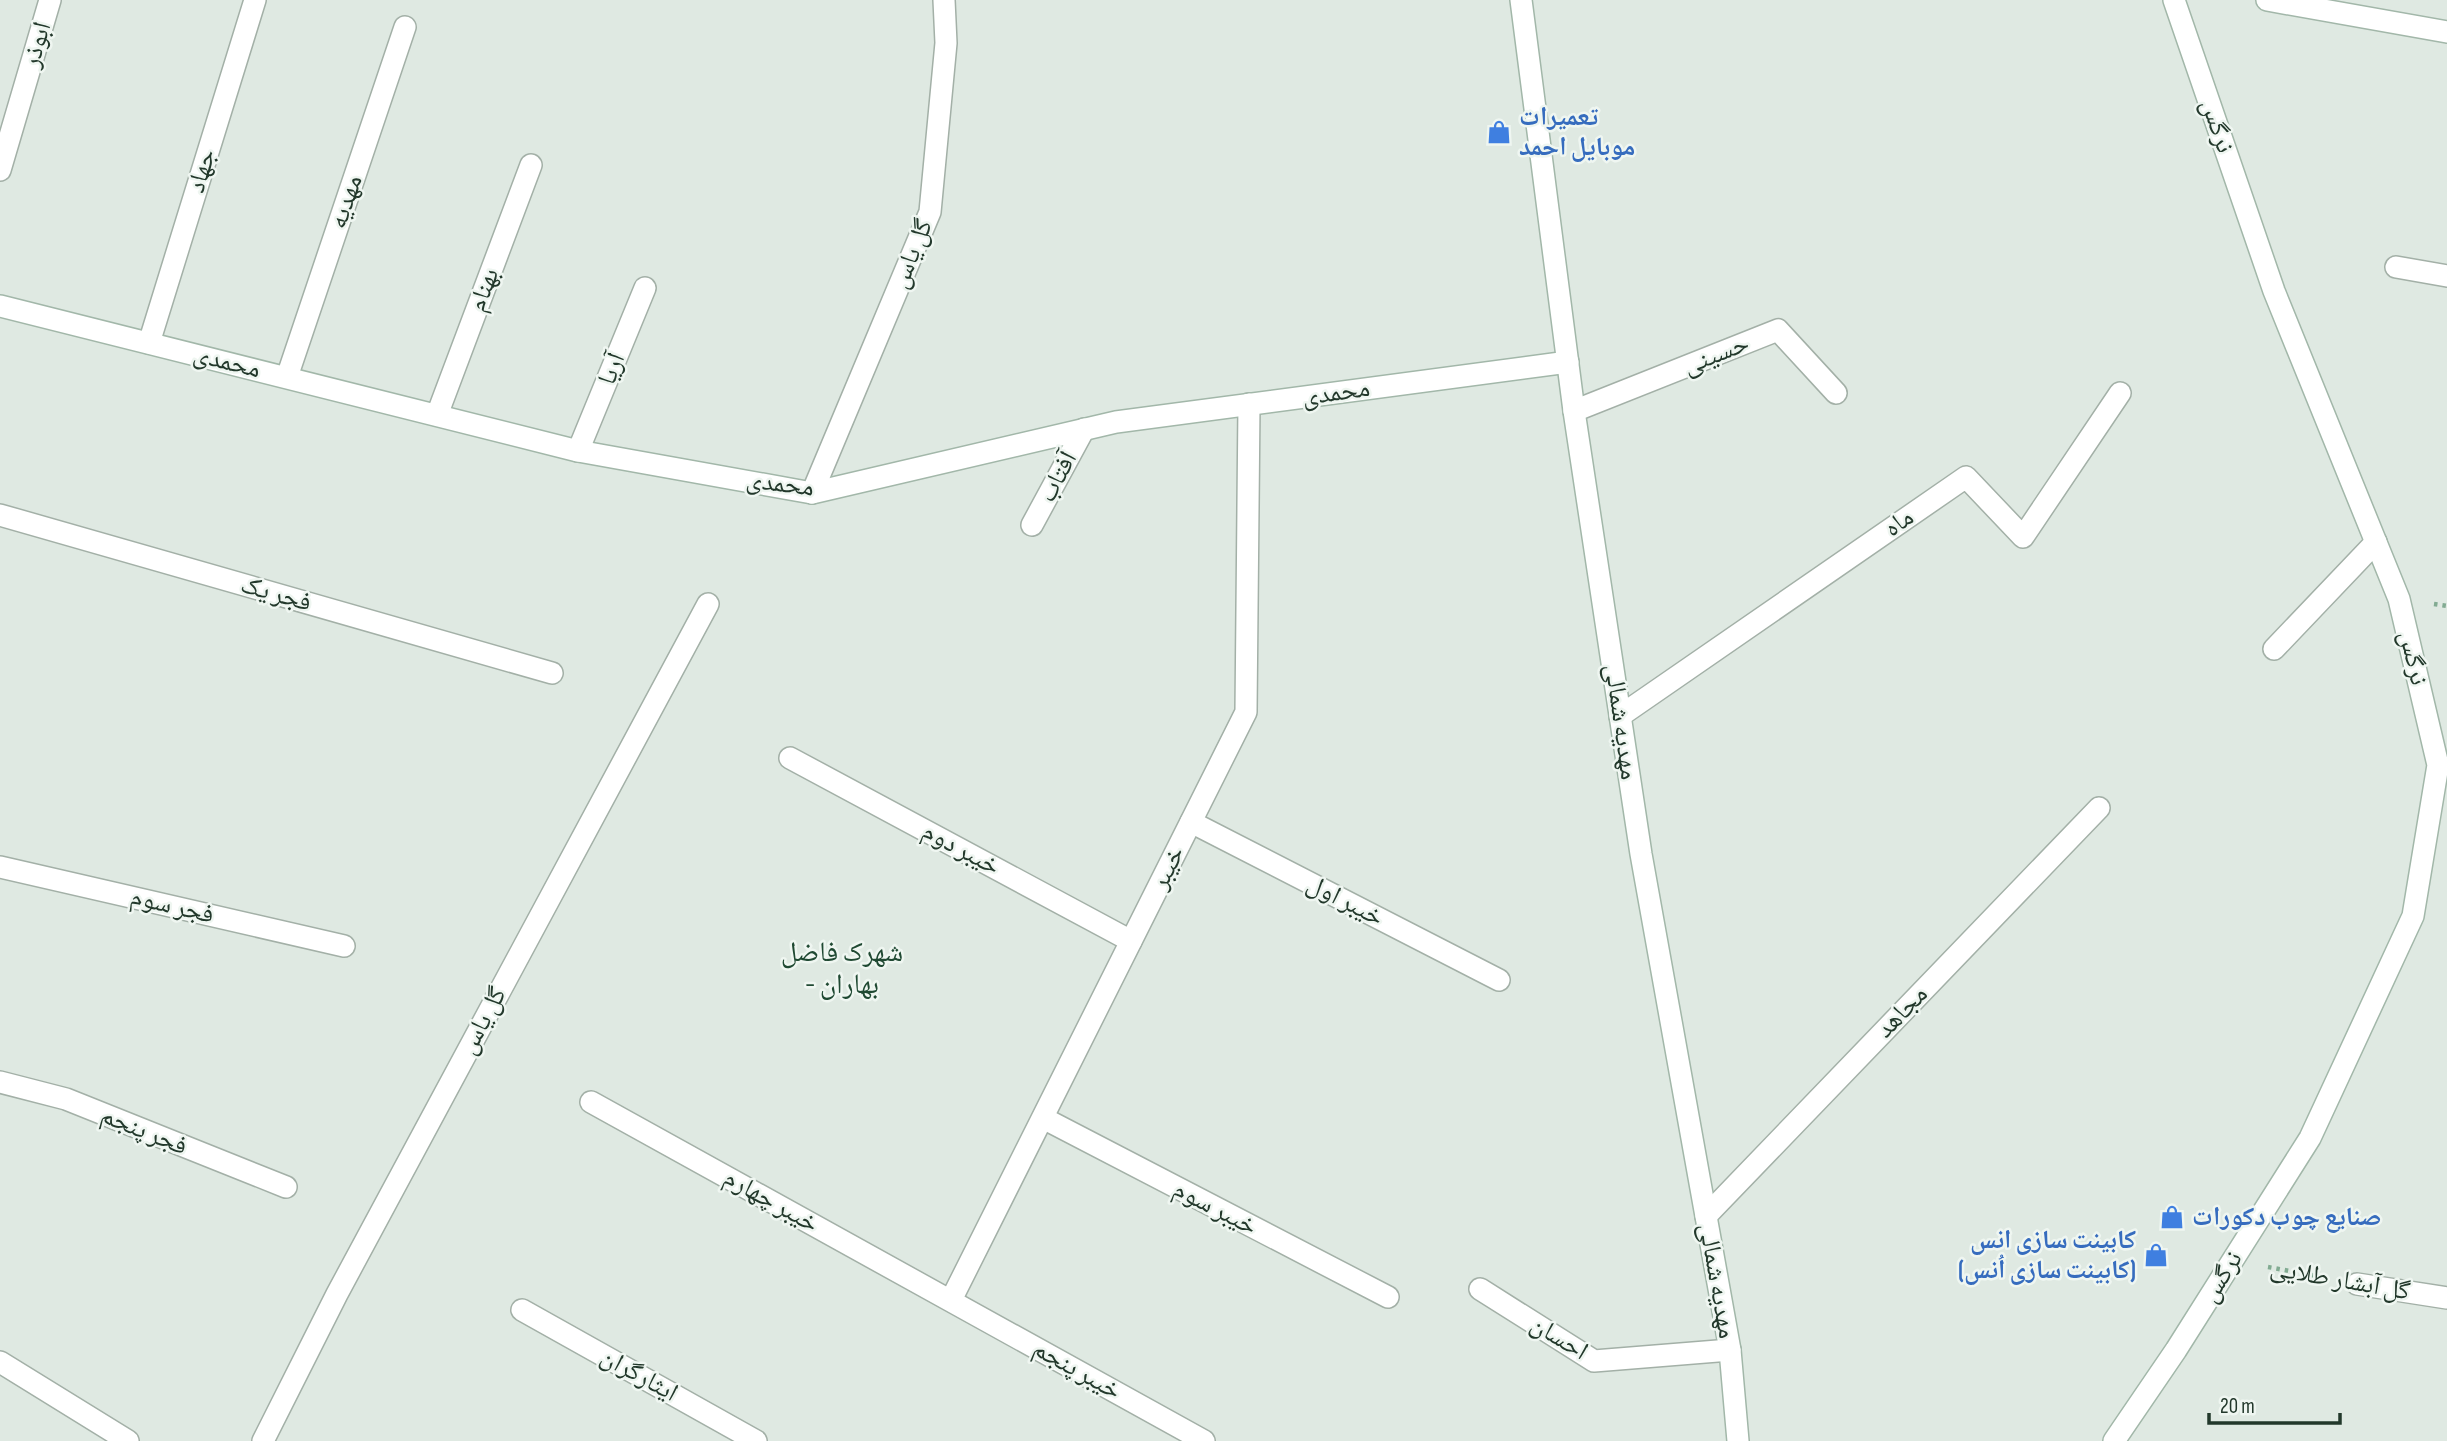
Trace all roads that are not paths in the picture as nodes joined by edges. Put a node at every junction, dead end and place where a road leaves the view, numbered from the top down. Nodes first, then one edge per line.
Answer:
1 (50, 0) edge
2 (255, 0) edge
3 (943, 0) edge
4 (1521, 0) edge
5 (2174, 0) edge
6 (2267, 0) edge
7 (405, 27) dead end
8 (2447, 32) edge
9 (531, 165) dead end
10 (0, 170) edge
11 (2396, 267) dead end
12 (2447, 276) edge
13 (645, 288) dead end
14 (0, 306) edge
15 (149, 343) junction
16 (1568, 362) junction
17 (287, 377) junction
18 (1836, 393) dead end
19 (2120, 393) dead end
20 (1250, 404) junction
21 (1574, 411) junction
22 (437, 415) junction
23 (1084, 429) junction
24 (578, 450) junction
25 (812, 493) junction
26 (0, 515) edge
27 (1032, 525) dead end
28 (2376, 542) junction
29 (708, 604) dead end
30 (2274, 649) dead end
31 (552, 673) dead end
32 (1620, 716) junction
33 (790, 758) dead end
34 (2099, 808) dead end
35 (1191, 822) junction
36 (0, 867) edge
37 (1131, 941) junction
38 (344, 946) dead end
39 (1499, 980) dead end
40 (0, 1082) edge
41 (591, 1102) dead end
42 (1042, 1118) junction
43 (286, 1187) dead end
44 (1706, 1216) junction
45 (2357, 1284) road end
46 (1480, 1289) dead end
47 (1388, 1297) dead end
48 (2447, 1298) edge
49 (951, 1300) junction
50 (522, 1310) dead end
51 (1730, 1350) junction
52 (0, 1363) edge
53 (752, 1440) edge
54 (128, 1441) edge
55 (263, 1441) edge
56 (1204, 1441) edge
57 (1738, 1441) edge
58 (2114, 1441) edge

1 - 10 street, ابوذر
2 - 15 street, جهاد
3 - 25 street, گل یاس
4 - 16 street, مهدیه شمالی
5 - 28 street, نرگس
6 - 8 street
7 - 17 street, مهدیه
9 - 22 street, بهنام
11 - 12 street
13 - 24 street, آریا
14 - 15 street, محمدی
15 - 17 street, محمدی
16 - 20 street, محمدی
16 - 21 street, مهدیه شمالی
17 - 22 street, محمدی
18 - 21 street, حسینی
19 - 32 street, ماه
20 - 23 street, محمدی
20 - 35 street, خیبر
21 - 32 street, مهدیه شمالی
22 - 24 street, محمدی
23 - 25 street, محمدی
23 - 27 street, آفتاب
24 - 25 street, محمدی
26 - 31 street, فجر یک
28 - 30 street
28 - 58 street, نرگس
29 - 55 street, گل یاس
32 - 44 street, مهدیه شمالی
33 - 37 street, خیبر دوم
34 - 44 street, مجاهد
35 - 37 street, خیبر
35 - 39 street, خیبر اول
36 - 38 street, فجر سوم
37 - 42 street, خیبر
40 - 43 street, فجر پنجم
41 - 49 street, خیبر چهارم
42 - 47 street, خیبر سوم
42 - 49 street, خیبر
44 - 51 street, مهدیه شمالی
45 - 48 street, گل آبشار طلایی
46 - 51 street, احسان
49 - 56 street, خیبر پنجم
50 - 53 street, ایثارگران
51 - 57 street, مهدیه شمالی
52 - 54 street

